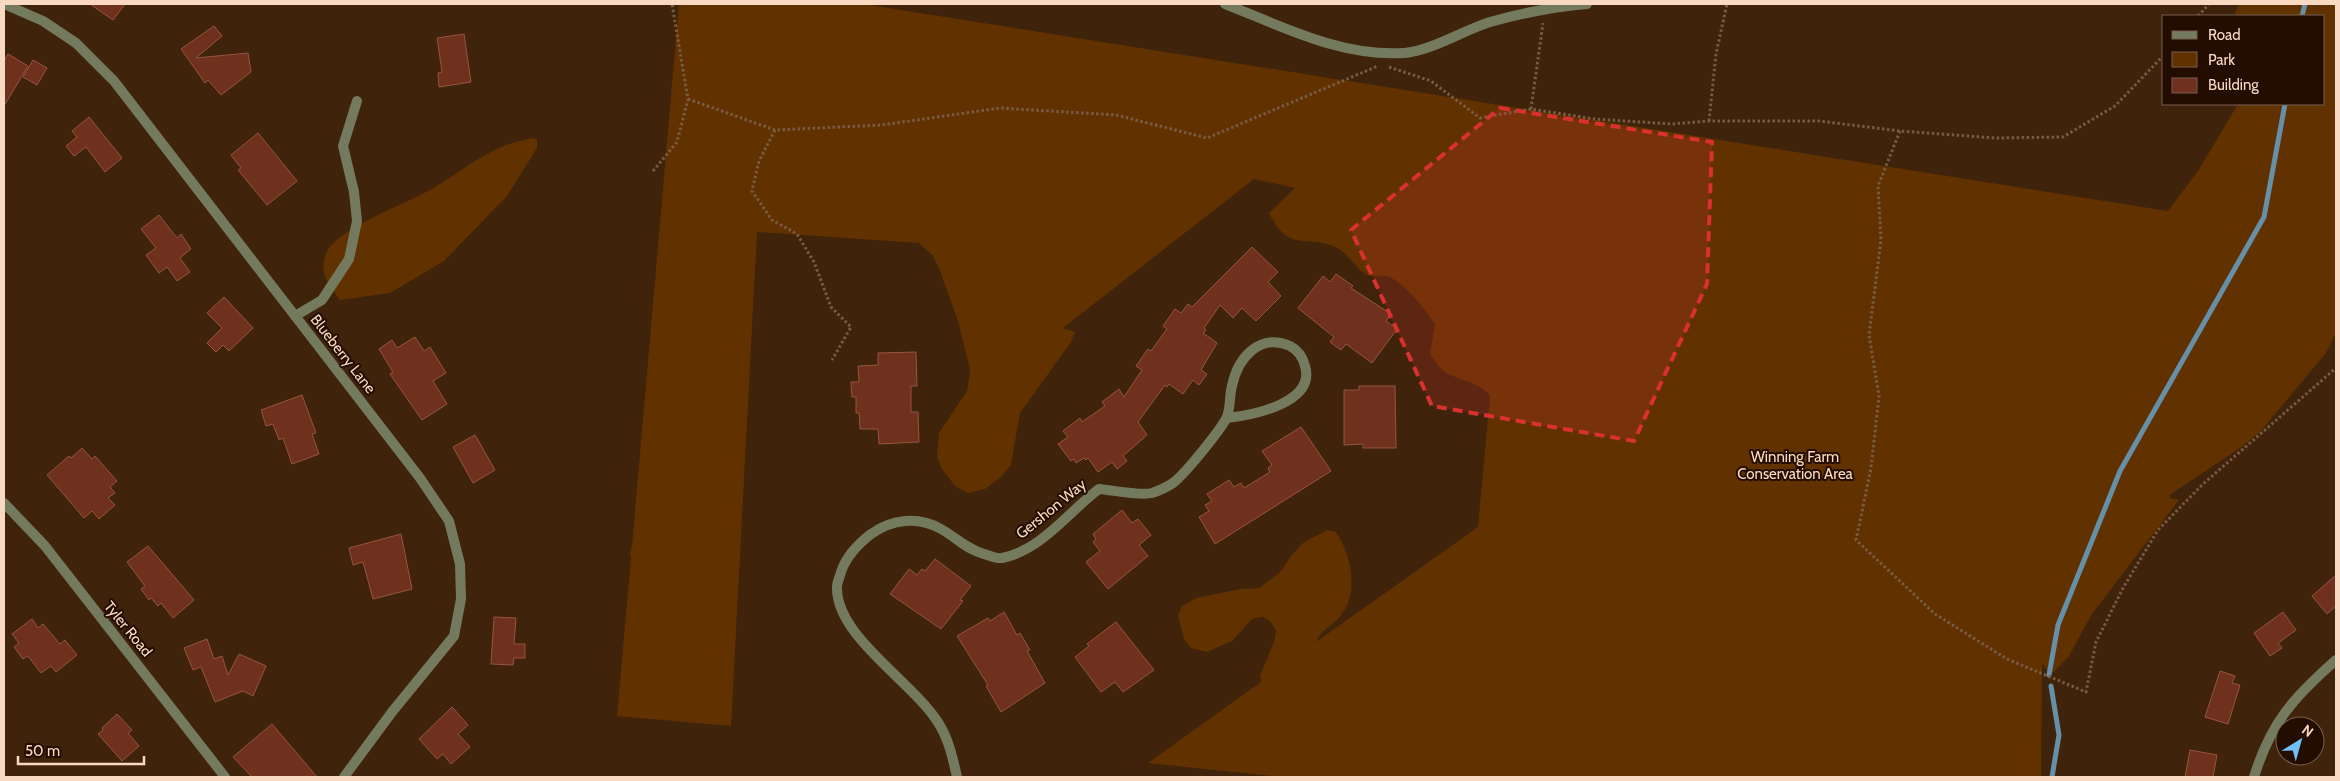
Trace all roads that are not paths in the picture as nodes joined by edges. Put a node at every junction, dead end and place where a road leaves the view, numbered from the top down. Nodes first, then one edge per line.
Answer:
1 (4, 4) edge
2 (1225, 4) edge
3 (1580, 4) edge
4 (1587, 4) edge
5 (357, 101) dead end
6 (295, 316) junction
7 (1227, 418) junction
8 (4, 503) edge
9 (2336, 660) edge
10 (225, 777) edge
11 (344, 777) edge
12 (957, 777) edge
13 (2254, 777) edge

1 - 6 street, Blueberry Lane
2 - 3 street
3 - 4 street
5 - 6 street
6 - 11 street, Blueberry Lane
7 - 7 street
7 - 12 street, Gershon Way
8 - 10 street, Tyler Road
9 - 13 street

